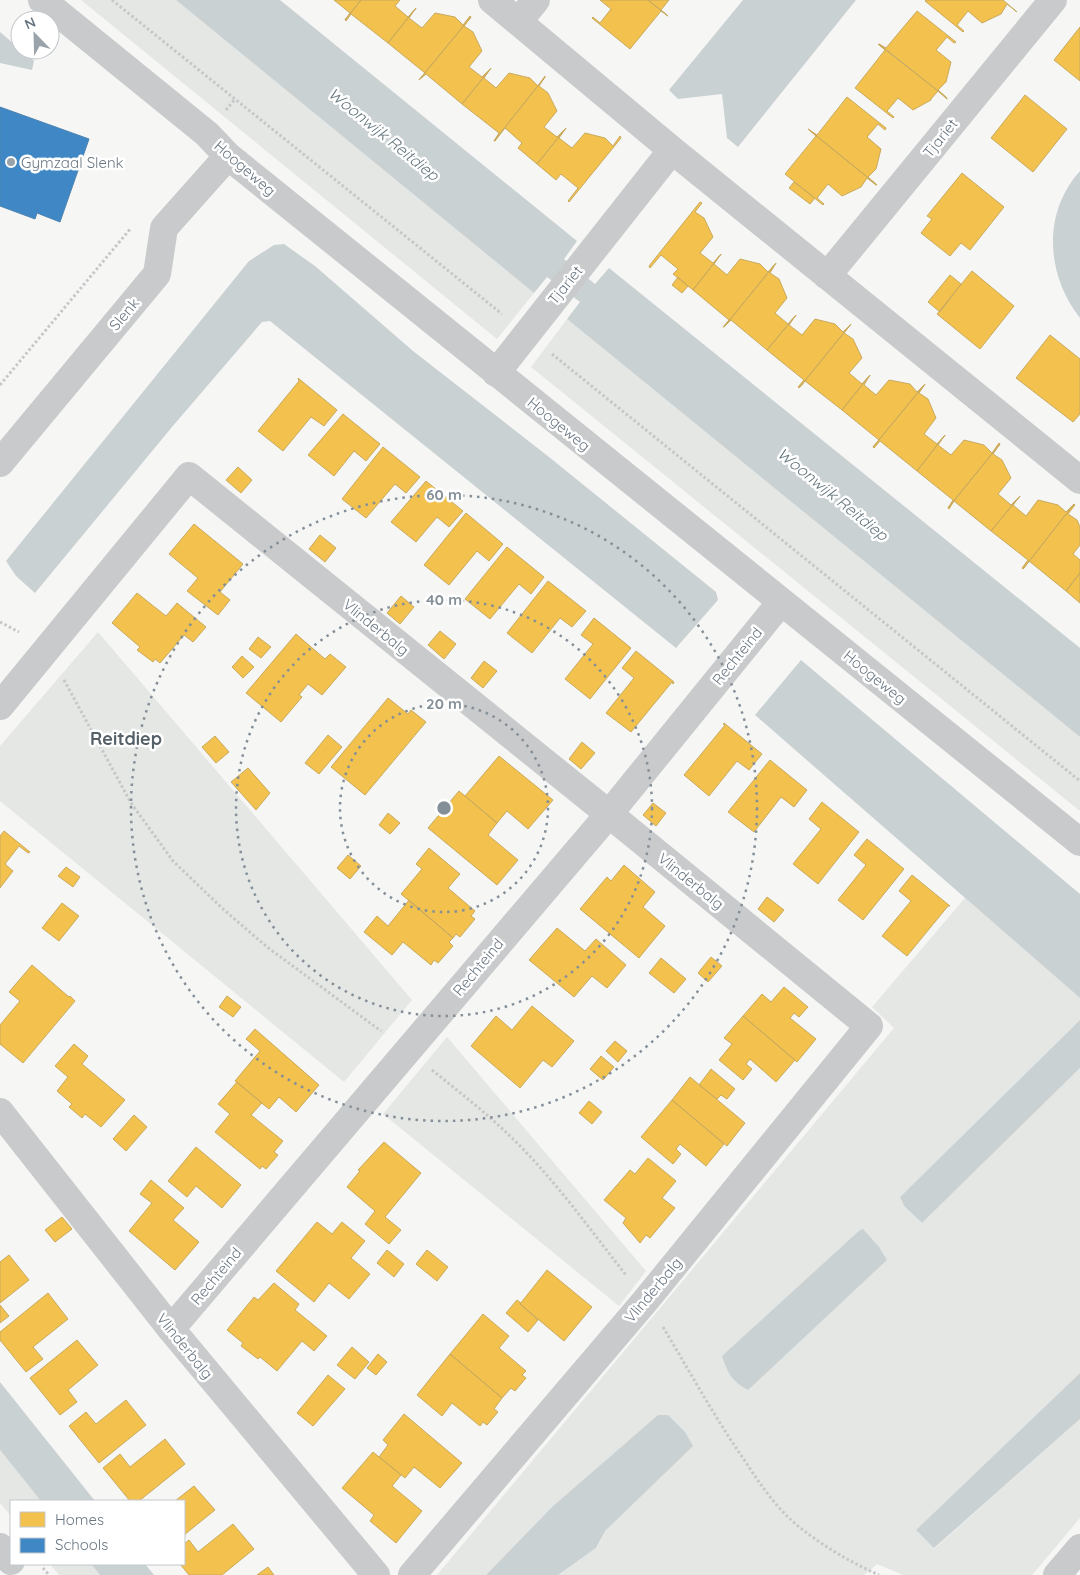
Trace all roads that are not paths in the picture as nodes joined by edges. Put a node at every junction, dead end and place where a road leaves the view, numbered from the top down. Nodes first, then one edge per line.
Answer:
1 (42, 0) edge
2 (492, 0) edge
3 (536, 0) edge
4 (1053, 0) edge
5 (519, 21) junction
6 (672, 150) junction
7 (228, 156) junction
8 (827, 276) junction
9 (496, 373) junction
10 (0, 463) edge
11 (1080, 480) edge
12 (781, 602) junction
13 (0, 706) edge
14 (609, 814) junction
15 (1080, 842) edge
16 (0, 1112) edge
17 (171, 1330) junction
18 (0, 1547) edge
19 (1080, 1548) edge
20 (10, 1560) edge
21 (14, 1565) edge
22 (22, 1575) edge
23 (376, 1575) edge
24 (412, 1575) edge
25 (1057, 1575) edge

1 - 7 street, Hoogeweg
2 - 5 street
3 - 5 street
4 - 8 street, Tjariet
5 - 6 street
6 - 8 street
6 - 9 street, Tjariet
7 - 9 street, Hoogeweg
7 - 10 street, Slenk
8 - 11 street
9 - 12 street, Hoogeweg
12 - 14 street, Rechteind
12 - 15 street, Hoogeweg
13 - 14 street, Vlinderbalg
14 - 17 street, Rechteind
14 - 24 street, Vlinderbalg
16 - 17 street, Vlinderbalg
17 - 23 street, Vlinderbalg
18 - 20 street
19 - 25 street
21 - 22 street

